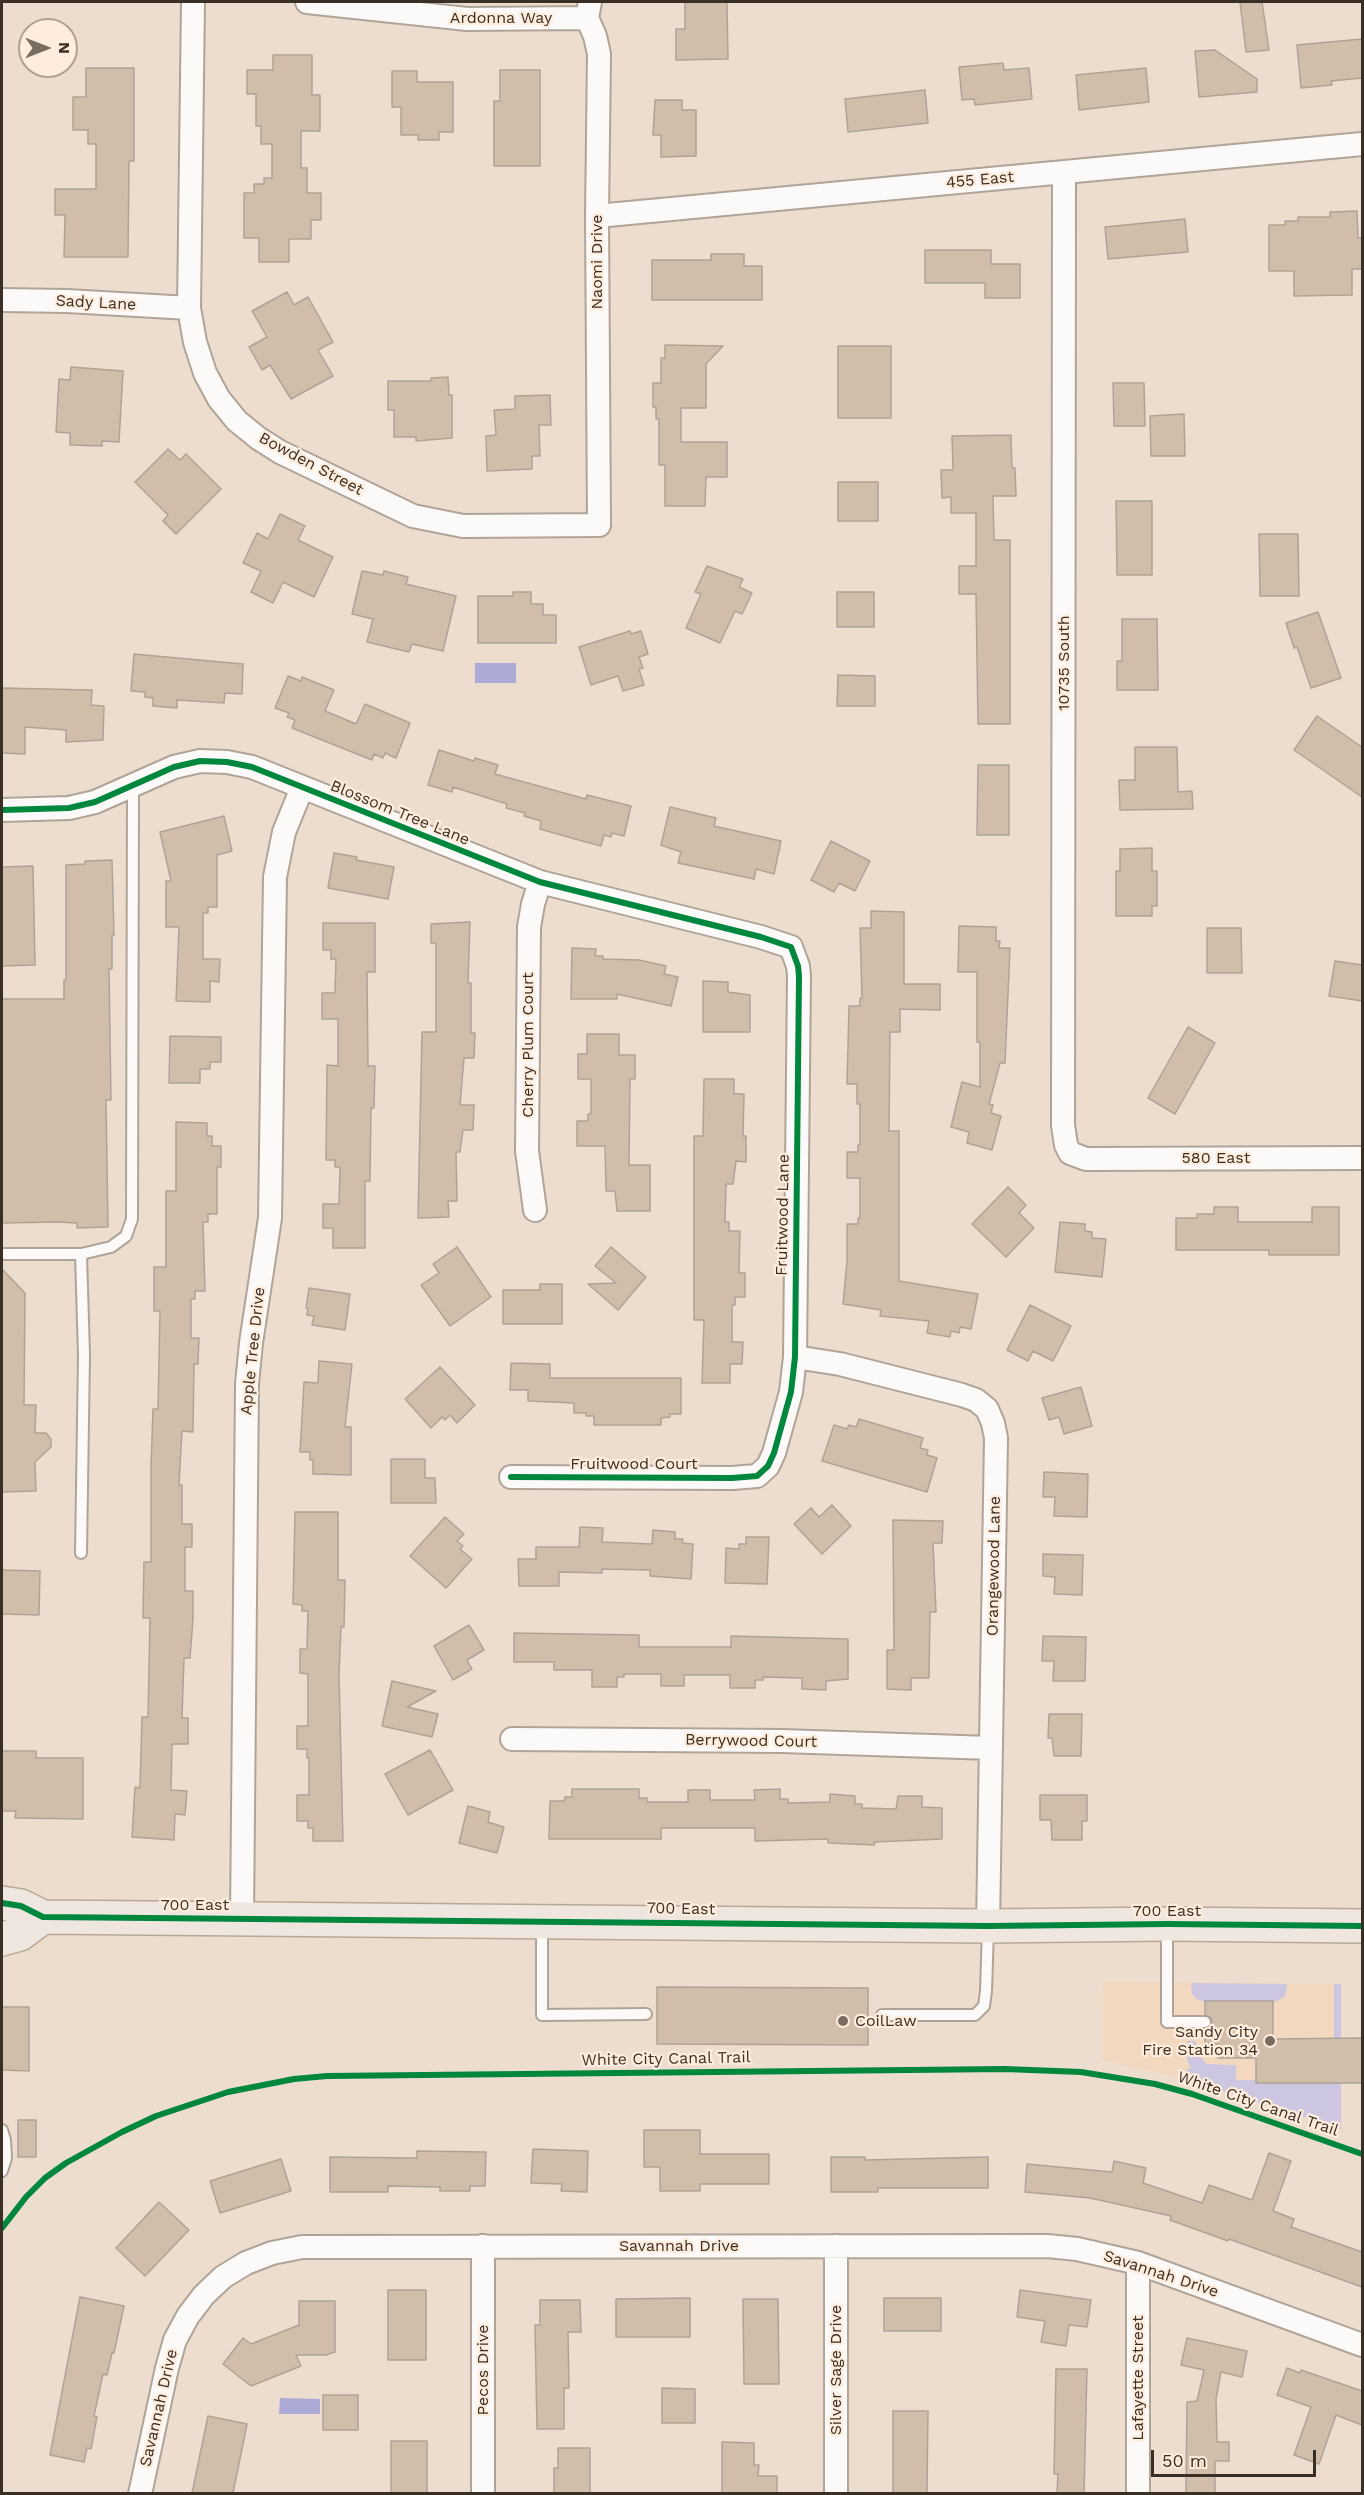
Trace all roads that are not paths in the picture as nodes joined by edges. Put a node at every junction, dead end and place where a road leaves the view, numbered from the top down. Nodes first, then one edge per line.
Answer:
1 (193, 2) edge
2 (307, 2) edge
3 (589, 10) edge
4 (1362, 144) edge
5 (1064, 172) junction
6 (597, 216) junction
7 (2, 300) edge
8 (189, 308) junction
9 (599, 525) joint
10 (133, 786) junction
11 (303, 789) junction
12 (2, 810) edge
13 (540, 882) junction
14 (791, 947) joint
15 (1070, 1153) joint
16 (1362, 1158) edge
17 (535, 1210) dead end
18 (2, 1254) edge
19 (81, 1254) junction
20 (795, 1357) junction
21 (757, 1476) joint
22 (511, 1477) dead end
23 (81, 1553) dead end
24 (512, 1739) dead end
25 (991, 1748) junction
26 (2, 1903) edge
27 (43, 1917) junction
28 (242, 1919) junction
29 (542, 1922) junction
30 (1167, 1924) junction
31 (988, 1926) junction
32 (1362, 1926) edge
33 (2, 1939) edge
34 (646, 2014) dead end
35 (882, 2015) dead end
36 (1205, 2022) dead end
37 (2, 2130) edge
38 (2, 2171) edge
39 (483, 2246) junction
40 (836, 2246) junction
41 (1138, 2263) junction
42 (1362, 2345) edge
43 (140, 2493) edge
44 (483, 2493) edge
45 (836, 2493) edge
46 (1138, 2493) edge

1 - 8 street, Bowden Street
2 - 3 street, Ardonna Way
3 - 6 street, Naomi Drive
4 - 5 street, 455 East
5 - 6 street, 455 East
5 - 15 street, 10735 South
6 - 9 street, Naomi Drive
7 - 8 street, Sady Lane
8 - 9 street, Bowden Street
10 - 11 street, Blossom Tree Lane
10 - 12 street, Blossom Tree Lane
10 - 19 lane
11 - 13 street, Blossom Tree Lane
11 - 28 street, Apple Tree Drive
13 - 14 street, Blossom Tree Lane
13 - 17 street, Cherry Plum Court
14 - 20 street, Fruitwood Lane
15 - 16 street, 580 East
18 - 19 lane
19 - 23 lane
20 - 21 street, Fruitwood Lane
20 - 25 street, Orangewood Lane
21 - 22 street, Fruitwood Court
24 - 25 street, Berrywood Court
25 - 31 street, Orangewood Lane
26 - 27 main road, 700 East
27 - 28 main road, 700 East
27 - 33 main road
28 - 29 main road, 700 East
29 - 31 main road, 700 East
29 - 34 lane
30 - 31 main road, 700 East
30 - 32 main road, 700 East
30 - 36 lane
31 - 35 lane
37 - 38 lane
39 - 40 street, Savannah Drive
39 - 43 street, Savannah Drive
39 - 44 street, Pecos Drive
40 - 41 street, Savannah Drive
40 - 45 street, Silver Sage Drive
41 - 42 street, Savannah Drive
41 - 46 street, Lafayette Street

